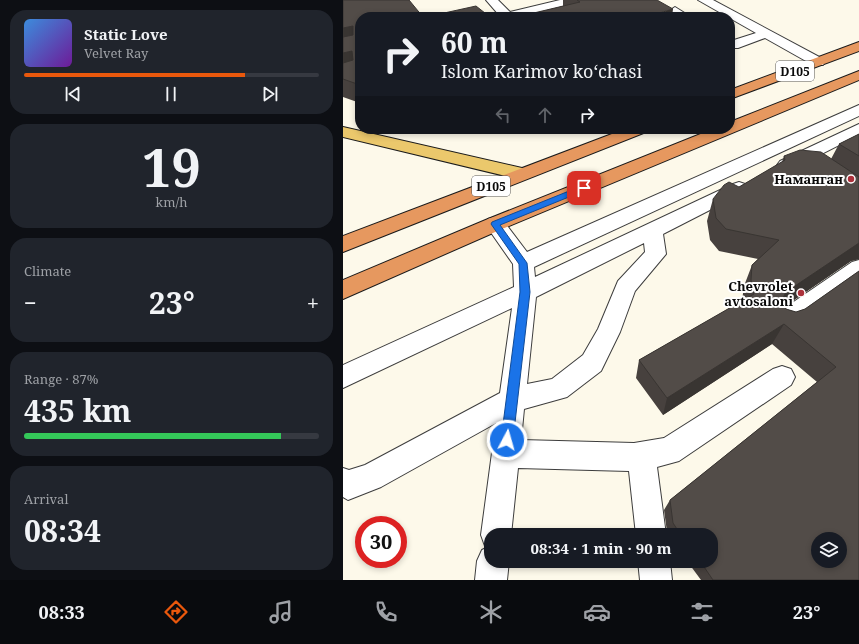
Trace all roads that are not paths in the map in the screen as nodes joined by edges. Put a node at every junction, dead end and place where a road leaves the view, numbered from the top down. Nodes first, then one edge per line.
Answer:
1 (492, 0) edge
2 (575, 0) edge
3 (705, 0) edge
4 (501, 12) edge
5 (526, 12) edge
6 (722, 12) edge
7 (735, 21) edge
8 (766, 34) junction
9 (735, 44) edge
10 (859, 46) edge
11 (818, 62) junction
12 (858, 77) edge
13 (735, 93) edge
14 (859, 110) edge
15 (735, 126) edge
16 (859, 129) edge
17 (343, 132) edge
18 (627, 134) edge
19 (715, 134) edge
20 (783, 145) junction
21 (807, 162) junction
22 (522, 174) junction
23 (495, 224) junction
24 (652, 230) junction
25 (343, 244) edge
26 (523, 263) junction
27 (859, 268) edge
28 (343, 290) edge
29 (525, 292) junction
30 (784, 320) edge
31 (343, 377) edge
32 (782, 377) dead end
33 (512, 400) junction
34 (505, 454) junction
35 (641, 456) junction
36 (343, 482) edge
37 (497, 528) edge
38 (650, 528) edge
39 (492, 568) edge
40 (655, 568) edge
41 (491, 580) edge
42 (656, 580) edge

1 - 4 street
2 - 5 street
3 - 6 street
7 - 8 street
8 - 9 street
8 - 11 street
10 - 11 highway, D105
11 - 13 highway, D105
12 - 15 highway, D105
14 - 20 street
16 - 21 street
17 - 22 main road
18 - 22 highway, D105
19 - 23 highway
20 - 21 street
20 - 26 street
21 - 24 street
22 - 25 highway, D105
23 - 26 street
23 - 28 highway
24 - 29 street
24 - 33 street
26 - 29 street
27 - 30 street
29 - 31 street
29 - 33 street
32 - 35 street
33 - 34 street
33 - 36 street
34 - 35 street
34 - 37 street
35 - 38 street
39 - 41 street
40 - 42 street

